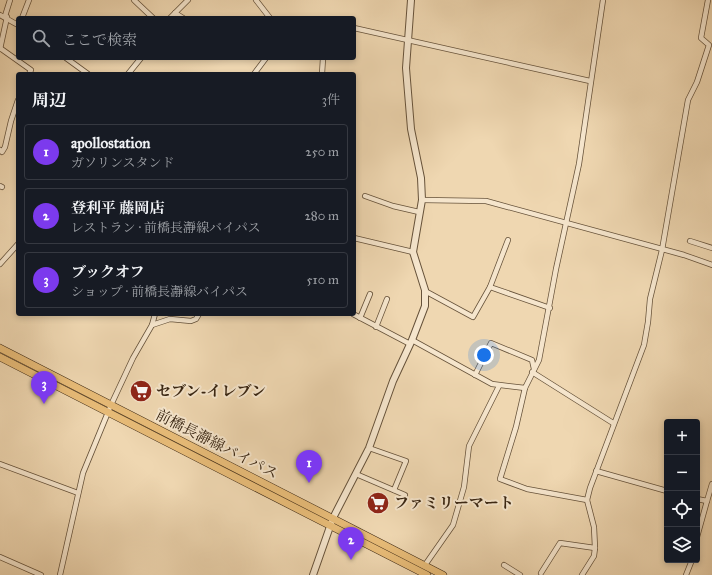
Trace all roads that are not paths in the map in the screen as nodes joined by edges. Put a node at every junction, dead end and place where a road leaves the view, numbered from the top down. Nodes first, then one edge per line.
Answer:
1 (10, 0) edge
2 (29, 0) edge
3 (134, 0) edge
4 (188, 0) edge
5 (256, 0) edge
6 (411, 0) edge
7 (603, 0) edge
8 (708, 0) edge
9 (175, 13) junction
10 (4, 16) edge
11 (23, 16) edge
12 (151, 16) edge
13 (172, 16) edge
14 (180, 16) edge
15 (268, 16) edge
16 (16, 24) edge
17 (356, 28) edge
18 (408, 40) junction
19 (0, 49) edge
20 (16, 60) edge
21 (16, 60) edge
22 (69, 60) edge
23 (139, 60) edge
24 (264, 60) edge
25 (323, 60) edge
26 (30, 72) edge
27 (85, 72) edge
28 (130, 72) edge
29 (256, 72) edge
30 (322, 72) edge
31 (590, 81) junction
32 (16, 106) edge
33 (0, 150) edge
34 (365, 196) dead end
35 (422, 200) junction
36 (419, 212) junction
37 (566, 221) junction
38 (356, 238) edge
39 (508, 240) dead end
40 (690, 241) dead end
41 (16, 246) edge
42 (712, 248) edge
43 (662, 250) junction
44 (414, 252) junction
45 (0, 264) edge
46 (712, 266) edge
47 (490, 287) junction
48 (425, 291) junction
49 (370, 294) dead end
50 (387, 299) dead end
51 (550, 308) junction
52 (154, 316) edge
53 (197, 316) edge
54 (356, 316) edge
55 (360, 318) junction
56 (152, 325) junction
57 (376, 327) junction
58 (411, 342) junction
59 (0, 348) edge
60 (0, 357) edge
61 (533, 370) junction
62 (475, 375) junction
63 (498, 386) junction
64 (525, 388) junction
65 (110, 408) junction
66 (613, 423) junction
67 (369, 448) junction
68 (0, 464) edge
69 (596, 471) junction
70 (356, 474) junction
71 (712, 484) edge
72 (394, 490) junction
73 (664, 490) edge
74 (78, 493) junction
75 (405, 495) dead end
76 (587, 500) junction
77 (700, 500) edge
78 (707, 501) junction
79 (333, 518) junction
80 (330, 526) junction
81 (700, 527) edge
82 (595, 548) junction
83 (0, 557) edge
84 (691, 563) edge
85 (504, 565) dead end
86 (423, 572) edge
87 (542, 573) dead end
88 (41, 575) edge
89 (60, 575) edge
90 (313, 575) edge
91 (443, 575) edge
92 (520, 575) edge
93 (582, 575) edge
94 (686, 575) edge

1 - 10 street
2 - 11 street
3 - 12 street
4 - 9 street
5 - 15 street
6 - 18 street
7 - 31 street
8 - 43 street
9 - 13 street
9 - 14 street
10 - 16 street
10 - 19 street
17 - 18 street
18 - 31 street
18 - 35 street
19 - 20 street
21 - 26 street
22 - 27 street
23 - 28 street
24 - 29 street
25 - 30 street
31 - 37 street
32 - 33 street
34 - 36 street
35 - 36 street
35 - 37 street
36 - 44 street
37 - 43 street
37 - 51 street
38 - 44 street
39 - 47 street
40 - 42 street
41 - 45 street
43 - 46 street
43 - 66 street
44 - 48 street
47 - 48 street
47 - 51 street
48 - 58 street
49 - 55 street
50 - 57 street
51 - 61 street
52 - 56 street
53 - 56 street
54 - 55 street
55 - 57 street
56 - 65 street
57 - 58 street
58 - 62 street
58 - 67 street
59 - 65 main road, 前橋長瀞線バイパス
60 - 65 main road, 前橋長瀞線バイパス
61 - 62 street
61 - 64 street
61 - 66 street
62 - 63 street
63 - 64 street
63 - 86 street
64 - 76 street
65 - 74 street
65 - 79 main road, 前橋長瀞線バイパス
65 - 80 main road, 前橋長瀞線バイパス
66 - 69 street
67 - 70 street
67 - 72 street
68 - 74 street
69 - 73 street
69 - 76 street
70 - 72 street
70 - 79 street
71 - 78 street
72 - 75 street
74 - 89 street
76 - 82 street
77 - 78 street
78 - 81 street
79 - 80 street
79 - 86 main road, 前橋長瀞線バイパス
80 - 86 main road, 前橋長瀞線バイパス
80 - 90 street
82 - 87 street
82 - 93 street
83 - 88 street
84 - 94 street
85 - 92 street
86 - 91 main road, 前橋長瀞線バイパス

